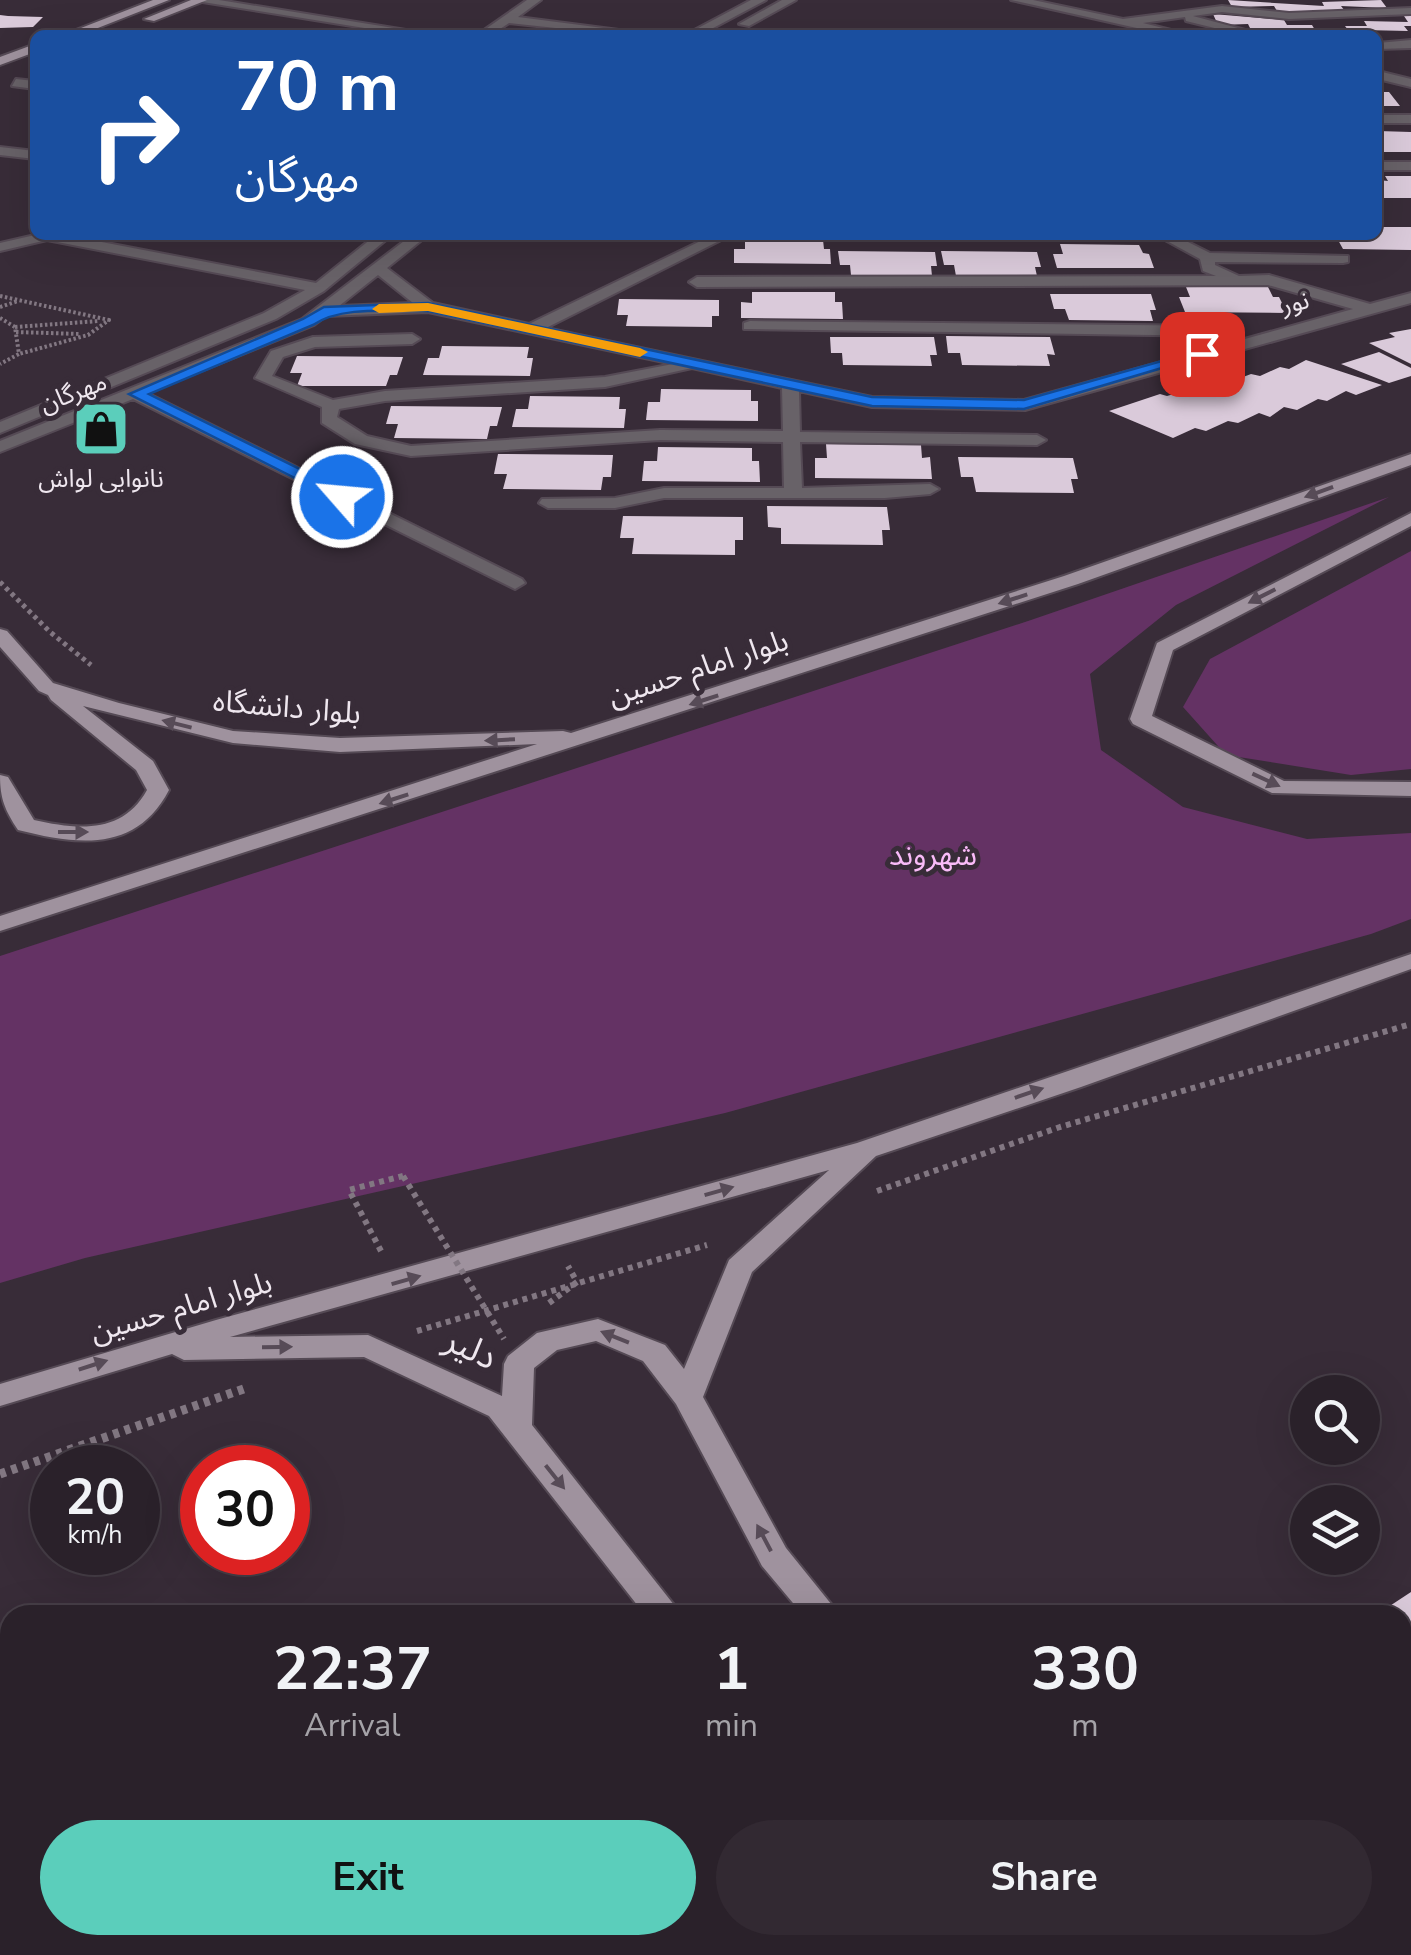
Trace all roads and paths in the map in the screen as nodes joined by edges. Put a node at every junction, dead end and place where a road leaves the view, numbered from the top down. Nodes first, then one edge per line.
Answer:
1 (163, 0) edge
2 (199, 0) edge
3 (532, 0) edge
4 (760, 0) edge
5 (790, 0) edge
6 (1017, 0) edge
7 (1100, 3) dead end
8 (243, 8) junction
9 (1411, 12) edge
10 (1091, 16) junction
11 (1176, 16) junction
12 (505, 19) junction
13 (1123, 22) junction
14 (82, 30) edge
15 (121, 30) edge
16 (344, 30) edge
17 (395, 30) edge
18 (489, 30) edge
19 (607, 30) edge
20 (701, 30) edge
21 (732, 30) edge
22 (1161, 30) edge
23 (1236, 30) edge
24 (1411, 44) edge
25 (1382, 46) edge
26 (30, 50) edge
27 (0, 61) edge
28 (30, 64) edge
29 (0, 75) edge
30 (1382, 76) edge
31 (16, 83) dead end
32 (1411, 83) edge
33 (30, 84) edge
34 (1382, 119) edge
35 (1411, 119) edge
36 (0, 151) edge
37 (30, 154) edge
38 (1382, 166) edge
39 (1411, 166) edge
40 (0, 229) edge
41 (30, 233) edge
42 (33, 240) edge
43 (73, 240) edge
44 (379, 240) edge
45 (415, 240) edge
46 (714, 240) edge
47 (1173, 240) edge
48 (0, 247) edge
49 (1207, 256) junction
50 (1344, 259) dead end
51 (379, 270) junction
52 (1251, 280) junction
53 (697, 282) dead end
54 (319, 288) junction
55 (0, 296) edge
56 (1411, 298) edge
57 (20, 300) junction
58 (869, 305) junction
59 (0, 307) edge
60 (428, 307) junction
61 (1369, 309) junction
62 (324, 311) junction
63 (0, 318) edge
64 (109, 320) junction
65 (750, 326) dead end
66 (16, 329) junction
67 (531, 329) junction
68 (1220, 331) dead end
69 (88, 335) junction
70 (412, 339) dead end
71 (20, 354) junction
72 (0, 364) edge
73 (697, 364) junction
74 (790, 384) junction
75 (136, 394) junction
76 (331, 405) junction
77 (0, 428) edge
78 (791, 434) junction
79 (1037, 440) dead end
80 (0, 448) edge
81 (1411, 459) edge
82 (930, 489) dead end
83 (793, 493) junction
84 (548, 503) dead end
85 (1411, 519) edge
86 (0, 582) edge
87 (514, 582) dead end
88 (0, 635) edge
89 (104, 676) dead end
90 (46, 686) junction
91 (598, 735) junction
92 (0, 782) edge
93 (1411, 789) edge
94 (0, 924) edge
95 (1411, 962) edge
96 (1411, 1024) edge
97 (869, 1148) junction
98 (861, 1197) dead end
99 (712, 1244) dead end
100 (398, 1283) junction
101 (504, 1340) dead end
102 (368, 1346) junction
103 (144, 1349) junction
104 (257, 1384) dead end
105 (0, 1395) edge
106 (688, 1396) junction
107 (516, 1428) junction
108 (0, 1474) edge
109 (657, 1605) edge
110 (815, 1605) edge

1 - 14 main road
2 - 8 street
2 - 15 main road
3 - 12 street
4 - 20 street
5 - 21 street
6 - 10 street
7 - 10 street
8 - 16 street
8 - 17 street
9 - 11 street
10 - 13 street
11 - 13 street
11 - 23 street
12 - 18 street
12 - 19 street
13 - 22 street
24 - 25 street
26 - 27 main road
28 - 29 main road
30 - 32 street
31 - 33 street
34 - 35 street
36 - 37 street
38 - 39 street
40 - 41 street
42 - 48 street
43 - 54 street
44 - 54 street, مهرگان
45 - 51 street, مهرگان
46 - 67 street
47 - 49 street
49 - 50 street
49 - 52 street
51 - 60 street, نور
51 - 62 street, مهرگان
52 - 58 street
52 - 61 street
53 - 58 street
54 - 77 street, مهرگان
55 - 57 path
56 - 61 street, نور
57 - 59 path
57 - 64 path
58 - 65 street
58 - 68 street
60 - 62 street, نور
60 - 67 street, نور
61 - 74 street, نور
62 - 75 street, مهرگان
63 - 66 path
64 - 66 path
64 - 69 path
66 - 69 path
66 - 71 path
67 - 73 street, نور
69 - 71 path
70 - 76 street
71 - 72 path
73 - 74 street, نور
73 - 76 street
74 - 78 street
75 - 80 street, مهرگان
75 - 87 street
76 - 78 street
78 - 79 street
78 - 83 street
81 -> 91 main road, بلوار امام حسین
82 - 83 street
83 - 84 street
85 -> 93 main road
86 - 89 path
88 - 90 main road, بلوار دانشگاه
91 -> 90 main road, بلوار دانشگاه
92 -> 90 main road
91 -> 94 main road, بلوار امام حسین
97 -> 95 main road, بلوار امام حسین
96 - 98 path
100 -> 97 main road, بلوار امام حسین
97 - 106 main road
99 - 102 path
100 - 101 path, bridge
100 - 103 main road, بلوار امام حسین
103 -> 102 main road, دلیر
102 - 107 main road, دلیر
105 -> 103 main road, بلوار امام حسین
104 - 108 path
106 -> 107 main road
110 -> 106 main road
107 -> 109 main road, دلیر

